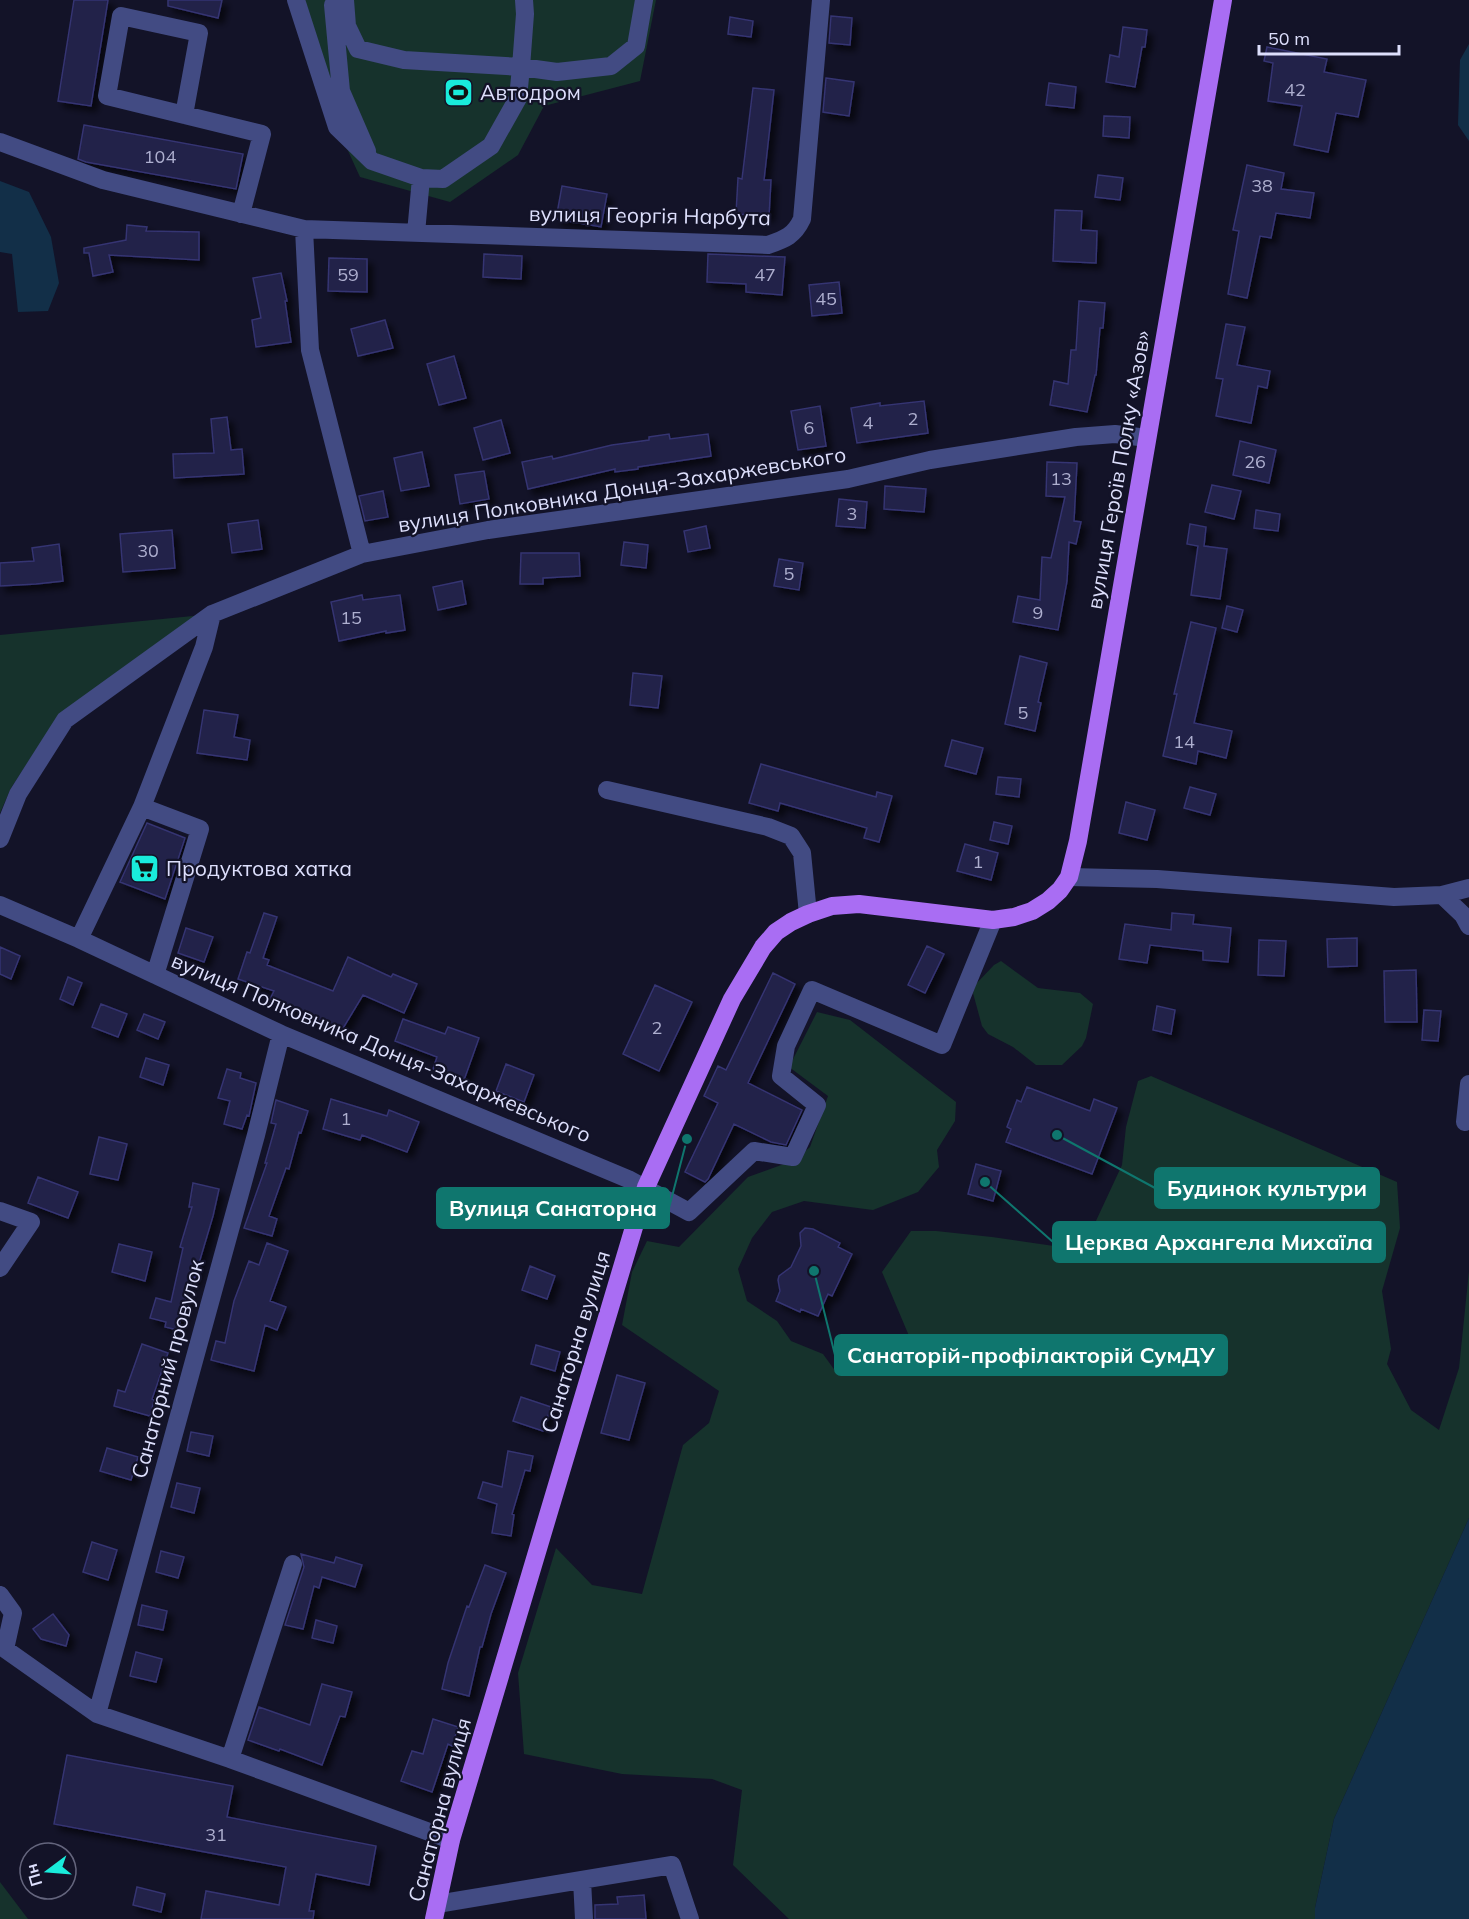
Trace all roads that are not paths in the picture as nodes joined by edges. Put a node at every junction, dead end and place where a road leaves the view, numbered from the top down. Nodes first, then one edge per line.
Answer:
1 (297, 0) edge
2 (333, 0) edge
3 (345, 0) edge
4 (524, 0) edge
5 (644, 0) edge
6 (821, 0) edge
7 (1222, 0) edge
8 (122, 8) edge
9 (521, 67) junction
10 (184, 115) junction
11 (0, 142) edge
12 (372, 161) junction
13 (421, 178) junction
14 (241, 214) junction
15 (304, 229) junction
16 (416, 233) junction
17 (1148, 438) junction
18 (362, 555) junction
19 (212, 614) junction
20 (608, 790) dead end
21 (142, 807) junction
22 (0, 839) edge
23 (1069, 877) junction
24 (1469, 888) edge
25 (1442, 895) junction
26 (0, 905) edge
27 (808, 914) junction
28 (1014, 917) joint
29 (993, 920) junction
30 (1469, 926) edge
31 (79, 939) junction
32 (155, 975) junction
33 (281, 1034) junction
34 (1469, 1084) edge
35 (1465, 1122) dead end
36 (646, 1187) junction
37 (0, 1211) edge
38 (0, 1268) edge
39 (293, 1564) dead end
40 (0, 1595) edge
41 (2, 1650) edge
42 (97, 1714) junction
43 (230, 1759) junction
44 (451, 1840) junction
45 (582, 1880) junction
46 (435, 1911) edge
47 (584, 1919) edge
48 (690, 1919) edge

1 - 12 street
2 - 12 street
3 - 9 street
4 - 9 street
5 - 9 street
6 - 16 street, вулиця Георгія Нарбута
7 - 17 main road, вулиця Героїв Полку «Азов»
8 - 10 street
8 - 10 street
9 - 13 street
10 - 14 street
11 - 14 street, вулиця Георгія Нарбута
12 - 13 street
13 - 16 street
14 - 15 street, вулиця Георгія Нарбута
15 - 16 street, вулиця Георгія Нарбута
15 - 18 street
17 - 18 street, вулиця Полковника Донця-Захаржевського
17 - 23 main road, вулиця Героїв Полку «Азов»
18 - 19 street, вулиця Полковника Донця-Захаржевського
19 - 21 street
19 - 22 street, вулиця Полковника Донця-Захаржевського
20 - 27 street
21 - 31 street
21 - 32 street
23 - 25 street
23 - 28 main road, вулиця Героїв Полку «Азов»
24 - 25 street
25 - 30 street
26 - 31 street, вулиця Полковника Донця-Захаржевського
27 - 29 main road, Санаторна вулиця
27 - 36 main road, Санаторна вулиця
28 - 29 main road, Санаторна вулиця
29 - 36 street, вулиця Полковника Донця-Захаржевського
31 - 32 street, вулиця Полковника Донця-Захаржевського
32 - 33 street, вулиця Полковника Донця-Захаржевського
33 - 36 street, вулиця Полковника Донця-Захаржевського
33 - 42 street, Санаторний провулок
34 - 35 street
36 - 44 main road, Санаторна вулиця
37 - 38 street
39 - 43 street
40 - 41 street
41 - 42 street
42 - 43 street
43 - 44 street
44 - 46 main road, Санаторна вулиця
45 - 46 street
45 - 47 street
45 - 48 street

